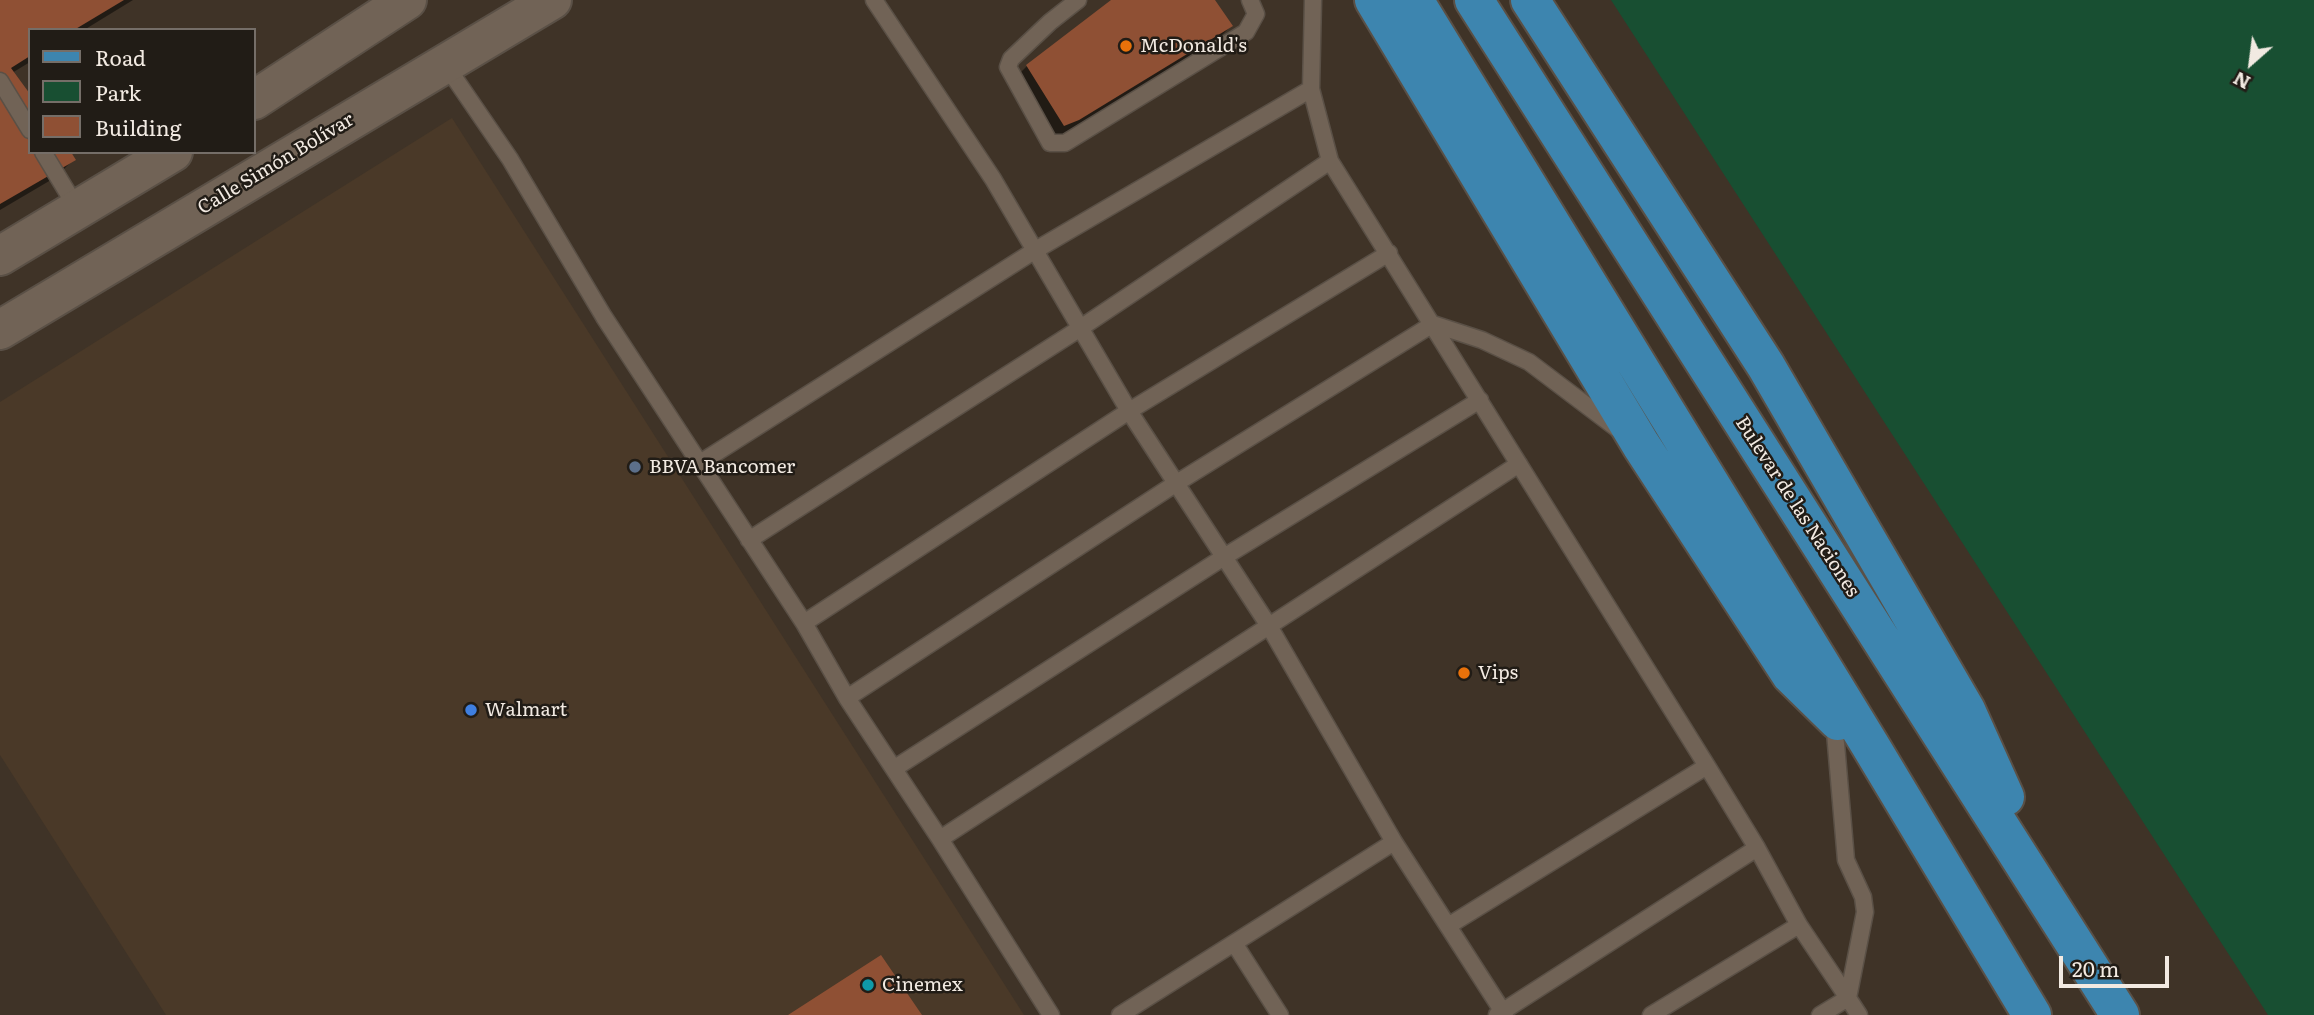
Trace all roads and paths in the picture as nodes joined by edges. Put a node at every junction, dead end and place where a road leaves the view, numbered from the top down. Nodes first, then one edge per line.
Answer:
1 (407, 0) edge
2 (552, 0) edge
3 (874, 0) edge
4 (1078, 0) edge
5 (1250, 0) edge
6 (1313, 0) edge
7 (1374, 0) edge
8 (1414, 0) edge
9 (1474, 0) edge
10 (1530, 0) edge
11 (445, 64) junction
12 (0, 81) edge
13 (1311, 89) junction
14 (256, 99) edge
15 (28, 127) edge
16 (44, 154) edge
17 (170, 154) edge
18 (1330, 161) junction
19 (78, 210) junction
20 (1034, 251) junction
21 (1389, 253) junction
22 (0, 256) edge
23 (1433, 324) junction
24 (1079, 328) junction
25 (0, 330) edge
26 (1480, 400) junction
27 (1129, 411) junction
28 (1640, 445) junction
29 (701, 463) junction
30 (1519, 464) junction
31 (1175, 484) junction
32 (749, 540) junction
33 (1224, 557) junction
34 (804, 623) junction
35 (1269, 626) junction
36 (847, 698) junction
37 (1834, 718) junction
38 (1870, 745) junction
39 (1707, 766) junction
40 (894, 768) junction
41 (940, 839) junction
42 (1394, 842) junction
43 (1757, 848) junction
44 (2057, 914) junction
45 (1799, 925) junction
46 (1448, 926) junction
47 (1234, 943) junction
48 (1848, 998) junction
49 (1501, 1014) edge
50 (1051, 1015) edge
51 (1120, 1015) edge
52 (1279, 1015) edge
53 (1651, 1015) edge
54 (1820, 1015) edge
55 (1859, 1015) edge
56 (2032, 1015) edge
57 (2120, 1015) edge

1 - 14 main road
2 - 11 main road, Calle Simón Bolívar
3 - 20 lane
4 - 5 lane
6 - 13 lane
7 - 28 main road
8 - 38 main road
9 - 44 main road, Bulevar de las Naciones
10 - 44 main road
11 - 25 main road, Calle Simón Bolívar
11 - 29 lane
12 - 15 lane
13 - 18 lane
13 - 20 lane
16 - 19 lane
17 - 19 main road
18 - 21 lane
18 - 24 lane
19 - 22 main road
20 - 24 lane
20 - 29 lane
21 - 23 lane
21 - 27 lane
23 - 26 lane
23 - 28 lane
23 - 31 lane
24 - 27 lane
24 - 32 lane
26 - 30 lane
26 - 33 lane
27 - 31 lane
27 - 34 lane
28 - 37 main road
29 - 32 lane
30 - 35 lane
30 - 39 lane
31 - 33 lane
31 - 36 lane
32 - 34 lane
33 - 35 lane
33 - 40 lane
34 - 36 lane
35 - 41 lane
35 - 42 lane
36 - 40 lane
37 - 38 main road
37 - 48 lane
38 - 56 main road
39 - 43 lane
39 - 46 lane
40 - 41 lane
41 - 50 lane
42 - 46 lane
42 - 47 lane
43 - 45 lane
43 - 49 lane
44 - 57 main road, Bulevar de las Naciones
45 - 48 lane
45 - 53 lane
46 - 49 lane
47 - 51 lane
47 - 52 lane
48 - 54 lane
48 - 55 lane

